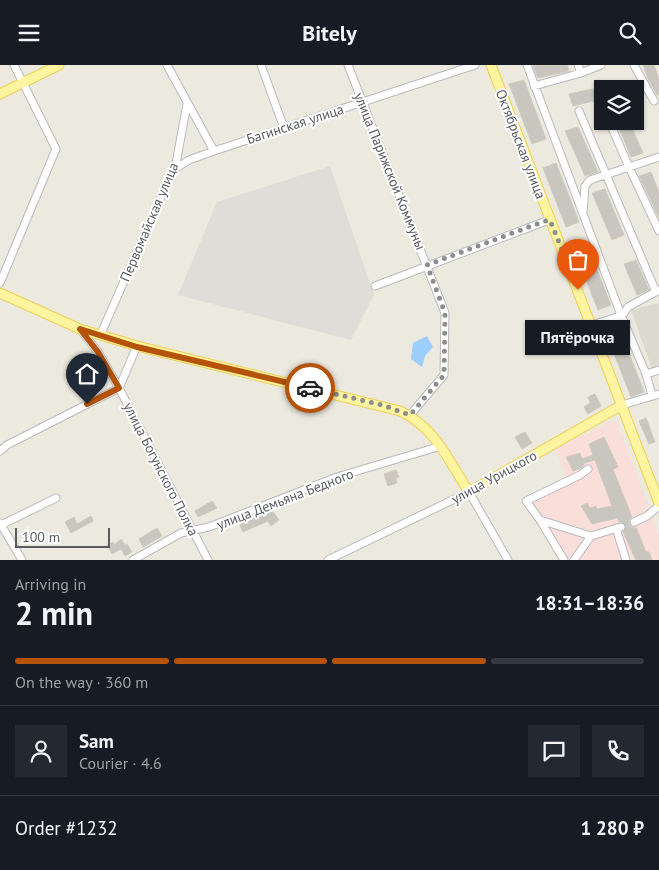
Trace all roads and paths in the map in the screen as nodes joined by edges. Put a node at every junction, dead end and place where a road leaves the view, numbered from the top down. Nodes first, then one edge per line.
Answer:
1 (14, 65) edge
2 (59, 65) edge
3 (167, 65) edge
4 (261, 65) edge
5 (348, 65) edge
6 (475, 65) edge
7 (491, 65) edge
8 (527, 65) edge
9 (578, 65) edge
10 (602, 65) edge
11 (634, 65) edge
12 (581, 73) junction
13 (24, 82) junction
14 (534, 86) junction
15 (0, 93) edge
16 (654, 101) dead end
17 (362, 102) junction
18 (187, 104) junction
19 (579, 111) dead end
20 (284, 128) junction
21 (614, 130) edge
22 (214, 151) junction
23 (659, 157) edge
24 (629, 167) junction
25 (175, 169) junction
26 (606, 175) junction
27 (582, 215) junction
28 (550, 220) junction
29 (659, 231) edge
30 (427, 265) junction
31 (0, 283) edge
32 (375, 286) dead end
33 (657, 291) edge
34 (0, 293) edge
35 (621, 315) junction
36 (592, 325) junction
37 (80, 329) junction
38 (100, 336) junction
39 (137, 347) junction
40 (659, 370) edge
41 (646, 374) junction
42 (119, 388) junction
43 (656, 394) edge
44 (622, 405) junction
45 (410, 415) junction
46 (441, 447) junction
47 (0, 451) edge
48 (588, 469) dead end
49 (469, 492) junction
50 (56, 498) dead end
51 (659, 504) edge
52 (540, 520) junction
53 (634, 521) tunnel mouth
54 (0, 524) edge
55 (193, 531) junction
56 (590, 535) junction
57 (22, 560) edge
58 (133, 560) edge
59 (208, 560) edge
60 (328, 560) edge
61 (508, 560) edge
62 (564, 560) edge
63 (574, 560) edge
64 (626, 560) edge

1 - 13 street
2 - 13 main road
3 - 18 street
4 - 20 street
5 - 17 street, улица Парижской Коммуны
6 - 17 street, Багинская улица
7 - 28 main road, Октябрьская улица
8 - 14 street
9 - 12 street
10 - 12 street
11 - 16 street
12 - 14 street
13 - 15 main road
13 - 31 street
14 - 27 street
17 - 20 street, Багинская улица
17 - 30 street, улица Парижской Коммуны
18 - 22 street
18 - 25 street, Первомайская улица
19 - 26 street
20 - 22 street, Багинская улица
21 - 24 street
22 - 25 street, Багинская улица
23 - 24 street
24 - 26 street
24 - 29 street
25 - 38 street, Первомайская улица
26 - 27 street
26 - 33 street
27 - 35 street
28 - 30 street
28 - 36 main road, Октябрьская улица
30 - 32 street
30 - 45 street, улица Парижской Коммуны
33 - 35 street
34 - 37 main road
35 - 36 street
35 - 41 street
36 - 44 main road, Октябрьская улица
37 - 38 main road
37 - 42 street, улица Богунского Полка
38 - 39 main road
39 - 42 street
39 - 45 main road
40 - 41 street
41 - 43 street
42 - 47 street
42 - 55 street, улица Богунского Полка
43 - 44 street, улица Урицкого
44 - 49 main road, улица Урицкого
44 - 51 main road, Октябрьская улица
45 - 46 main road
46 - 49 main road
46 - 55 street, улица Демьяна Бедного
48 - 52 street
49 - 60 street, улица Урицкого
49 - 61 street
50 - 54 street
51 - 53 street
52 - 56 street
52 - 62 street
54 - 57 street
55 - 58 street, улица Демьяна Бедного
55 - 59 street, улица Богунского Полка
56 - 63 street
56 - 64 street

